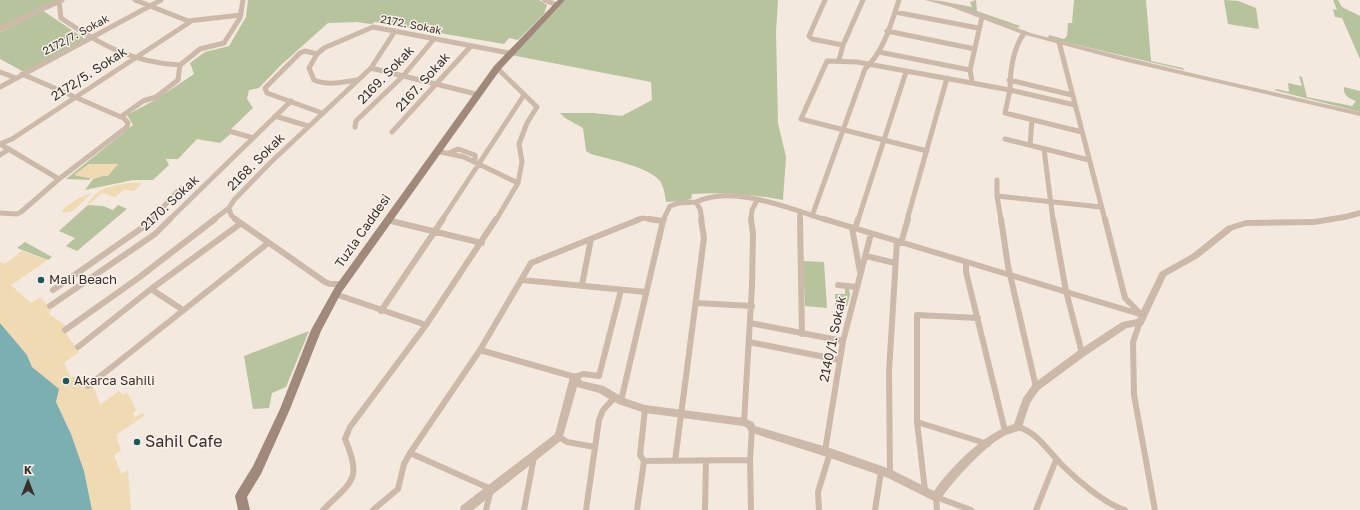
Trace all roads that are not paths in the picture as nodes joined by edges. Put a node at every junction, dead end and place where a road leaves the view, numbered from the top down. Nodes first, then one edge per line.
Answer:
1 (135, 0) edge
2 (160, 0) edge
3 (243, 0) edge
4 (544, 0) edge
5 (825, 0) edge
6 (863, 0) edge
7 (899, 0) edge
8 (928, 0) edge
9 (61, 1) edge
10 (560, 3) edge
11 (151, 5) junction
12 (895, 12) junction
13 (241, 15) junction
14 (982, 17) junction
15 (190, 22) junction
16 (978, 28) junction
17 (0, 30) edge
18 (395, 31) junction
19 (887, 31) junction
20 (1024, 33) junction
21 (90, 38) junction
22 (434, 39) junction
23 (1059, 42) junction
24 (843, 45) junction
25 (471, 46) junction
26 (975, 49) junction
27 (879, 52) junction
28 (509, 53) junction
29 (316, 54) junction
30 (134, 58) junction
31 (875, 58) junction
32 (839, 60) junction
33 (180, 65) junction
34 (871, 65) junction
35 (371, 68) junction
36 (497, 68) junction
37 (889, 68) junction
38 (970, 70) junction
39 (0, 72) edge
40 (906, 72) junction
41 (22, 74) junction
42 (403, 76) junction
43 (16, 78) junction
44 (947, 78) junction
45 (357, 80) junction
46 (1009, 80) junction
47 (972, 81) junction
48 (436, 84) junction
49 (0, 87) edge
50 (1010, 90) junction
51 (476, 94) junction
52 (524, 95) junction
53 (1072, 95) junction
54 (74, 98) junction
55 (291, 101) junction
56 (1075, 105) junction
57 (322, 113) junction
58 (1360, 114) edge
59 (275, 116) junction
60 (121, 117) junction
61 (1032, 120) junction
62 (308, 126) junction
63 (355, 127) dead end
64 (843, 129) junction
65 (229, 131) dead end
66 (392, 132) dead end
67 (1082, 132) junction
68 (253, 138) junction
69 (1005, 139) dead end
70 (884, 140) junction
71 (0, 144) edge
72 (1030, 145) junction
73 (9, 149) junction
74 (1044, 149) junction
75 (436, 151) junction
76 (927, 151) junction
77 (0, 155) edge
78 (1089, 160) junction
79 (477, 163) junction
80 (59, 179) junction
81 (997, 180) dead end
82 (518, 183) junction
83 (181, 188) dead end
84 (997, 196) junction
85 (757, 200) junction
86 (696, 202) junction
87 (1050, 202) junction
88 (1101, 207) junction
89 (230, 208) junction
90 (0, 213) edge
91 (800, 213) junction
92 (1360, 213) edge
93 (812, 216) junction
94 (387, 220) junction
95 (663, 221) junction
96 (240, 224) junction
97 (853, 229) junction
98 (434, 232) junction
99 (871, 234) junction
100 (591, 239) junction
101 (899, 242) junction
102 (267, 244) junction
103 (482, 244) junction
104 (866, 256) junction
105 (966, 262) junction
106 (895, 263) junction
107 (860, 273) junction
108 (1009, 275) junction
109 (522, 280) junction
110 (342, 284) junction
111 (582, 285) junction
112 (838, 286) dead end
113 (856, 287) junction
114 (151, 289) junction
115 (53, 290) dead end
116 (621, 290) junction
117 (1066, 291) junction
118 (646, 292) junction
119 (335, 294) junction
120 (697, 302) junction
121 (50, 306) dead end
122 (752, 306) junction
123 (183, 310) junction
124 (381, 311) junction
125 (978, 318) junction
126 (1141, 318) junction
127 (750, 323) junction
128 (426, 325) junction
129 (65, 330) dead end
130 (802, 334) junction
131 (844, 341) junction
132 (749, 342) junction
133 (78, 347) dead end
134 (480, 350) junction
135 (1082, 353) junction
136 (840, 360) junction
137 (575, 377) junction
138 (88, 386) dead end
139 (1036, 387) junction
140 (618, 399) junction
141 (645, 409) junction
142 (681, 412) junction
143 (744, 422) junction
144 (917, 422) junction
145 (1018, 427) junction
146 (752, 429) junction
147 (1005, 431) junction
148 (559, 437) junction
149 (988, 444) junction
150 (595, 447) junction
151 (827, 452) junction
152 (410, 453) junction
153 (534, 457) junction
154 (750, 460) junction
155 (1056, 460) junction
156 (644, 461) junction
157 (675, 461) junction
158 (706, 461) junction
159 (886, 473) junction
160 (491, 489) junction
161 (925, 490) junction
162 (936, 497) junction
163 (244, 510) edge
164 (323, 510) edge
165 (373, 510) edge
166 (465, 510) edge
167 (486, 510) edge
168 (524, 510) edge
169 (586, 510) edge
170 (637, 510) edge
171 (705, 510) edge
172 (751, 510) edge
173 (819, 510) edge
174 (875, 510) edge
175 (937, 510) edge
176 (971, 510) edge
177 (1036, 510) edge
178 (1125, 510) edge
179 (1155, 510) edge

1 - 11 street
2 - 11 street, 2172/7. Sokak
3 - 13 street
4 - 10 street
5 - 24 street
6 - 24 street
7 - 12 street
8 - 14 street
9 - 17 street
9 - 21 street
10 - 28 main road, Tuzla Caddesi
11 - 15 street
11 - 21 street, 2172/7. Sokak
12 - 16 street
12 - 19 street
13 - 15 street
13 - 33 street
14 - 16 street
14 - 20 street
15 - 30 street, 2172/5. Sokak
16 - 26 street
18 - 22 street, 2172. Sokak
18 - 29 street, 2172. Sokak
18 - 35 street, 2168. Sokak
19 - 26 street
19 - 27 street
20 - 23 street
20 - 46 street
21 - 30 street
21 - 41 street, 2172/7. Sokak
22 - 25 street, 2172. Sokak
22 - 42 street, 2169. Sokak
23 - 53 street
23 - 58 street
24 - 32 street
25 - 28 street, 2172. Sokak
25 - 48 street, 2167. Sokak
26 - 38 street
27 - 31 street
27 - 38 street
28 - 36 main road, Tuzla Caddesi
29 - 45 street
29 - 55 street
30 - 33 street
30 - 54 street, 2172/5. Sokak
31 - 34 street
31 - 37 street
32 - 34 street
32 - 64 street
33 - 60 street
34 - 37 street
34 - 64 street
35 - 42 street
35 - 45 street, 2168. Sokak
36 - 51 main road, Tuzla Caddesi
36 - 52 street
37 - 40 street
38 - 47 street
39 - 43 street
40 - 44 street
40 - 70 street
41 - 43 street, 2172/7. Sokak
41 - 54 street
42 - 48 street
42 - 63 street, 2169. Sokak
43 - 49 street, 2172/7. Sokak
44 - 47 street
44 - 76 street
45 - 57 street, 2168. Sokak
46 - 50 street
46 - 53 street
47 - 50 street
48 - 51 street
48 - 66 street, 2167. Sokak
50 - 56 street
50 - 61 street
51 - 75 main road, Tuzla Caddesi
52 - 79 street
52 - 82 street
53 - 56 street
54 - 60 street
54 - 71 street, 2172/5. Sokak
55 - 57 street
55 - 59 street, 2170. Sokak
56 - 67 street
57 - 62 street, 2168. Sokak
59 - 62 street
59 - 68 street, 2170. Sokak
60 - 80 street
61 - 67 street
61 - 72 street
62 - 89 street, 2168. Sokak
64 - 70 street
64 - 93 street
65 - 68 street
67 - 78 street
68 - 121 street, 2170. Sokak
69 - 72 street
70 - 76 street
70 - 97 street
71 - 73 street
72 - 74 street
73 - 77 street
73 - 80 street
74 - 78 street
74 - 87 street
75 - 79 street
75 - 94 main road, Tuzla Caddesi
76 - 101 street
78 - 88 street
79 - 82 street
79 - 98 street
80 - 90 street
81 - 84 street
82 - 103 street
83 - 115 street
84 - 87 street
84 - 108 street
85 - 86 street
85 - 91 street
85 - 122 street
86 - 95 street
86 - 120 street
87 - 88 street
87 - 117 street
88 - 126 street
89 - 96 street, 2168. Sokak
89 - 129 street
91 - 93 street
91 - 130 street
92 - 126 street
93 - 97 street
94 - 98 street
94 - 110 main road, Tuzla Caddesi
95 - 100 street
95 - 118 street
96 - 102 street, 2168. Sokak
96 - 114 street
97 - 99 street
97 - 107 street
98 - 103 street
98 - 124 street
99 - 101 street
99 - 104 street, 2140/1. Sokak
100 - 109 street
100 - 111 street
101 - 105 street
101 - 106 street
102 - 110 street, 2168. Sokak
102 - 123 street
103 - 128 street
104 - 106 street
104 - 107 street, 2140/1. Sokak
105 - 108 street
105 - 125 street
106 - 159 street
107 - 113 street, 2140/1. Sokak
108 - 117 street
108 - 139 street
109 - 111 street
109 - 134 street
110 - 119 main road, Tuzla Caddesi
111 - 116 street
112 - 113 street
113 - 131 street, 2140/1. Sokak
114 - 123 street
114 - 133 street
116 - 118 street
116 - 137 street
117 - 126 street
117 - 135 street
118 - 140 street
119 - 124 street
119 - 163 main road, Tuzla Caddesi
120 - 122 street
120 - 142 street
122 - 127 street
123 - 138 street
124 - 128 street
125 - 144 street
125 - 147 street
126 - 135 street
126 - 179 street
127 - 130 street
127 - 132 street
128 - 164 street
130 - 131 street
131 - 136 street, 2140/1. Sokak
132 - 136 street
132 - 143 street
134 - 137 street
134 - 152 street
135 - 139 street
136 - 151 street, 2140/1. Sokak
137 - 140 street
137 - 148 street
139 - 145 street
140 - 141 street
140 - 150 street
141 - 142 street
141 - 156 street
142 - 143 street
142 - 157 street
143 - 146 street
144 - 149 street
144 - 161 street
145 - 147 street
145 - 155 street
146 - 151 street
146 - 154 street
147 - 149 street
148 - 150 street
148 - 153 street
149 - 162 street
150 - 169 street
151 - 159 street
151 - 173 street, 2140/1. Sokak
152 - 160 street
152 - 165 street
153 - 160 street
153 - 168 street
154 - 158 street
154 - 172 street
155 - 177 street
155 - 178 street
156 - 157 street
156 - 170 street
157 - 158 street
158 - 171 street
159 - 161 street
159 - 174 street
160 - 166 street
160 - 167 street
161 - 162 street
162 - 175 street
162 - 176 street

